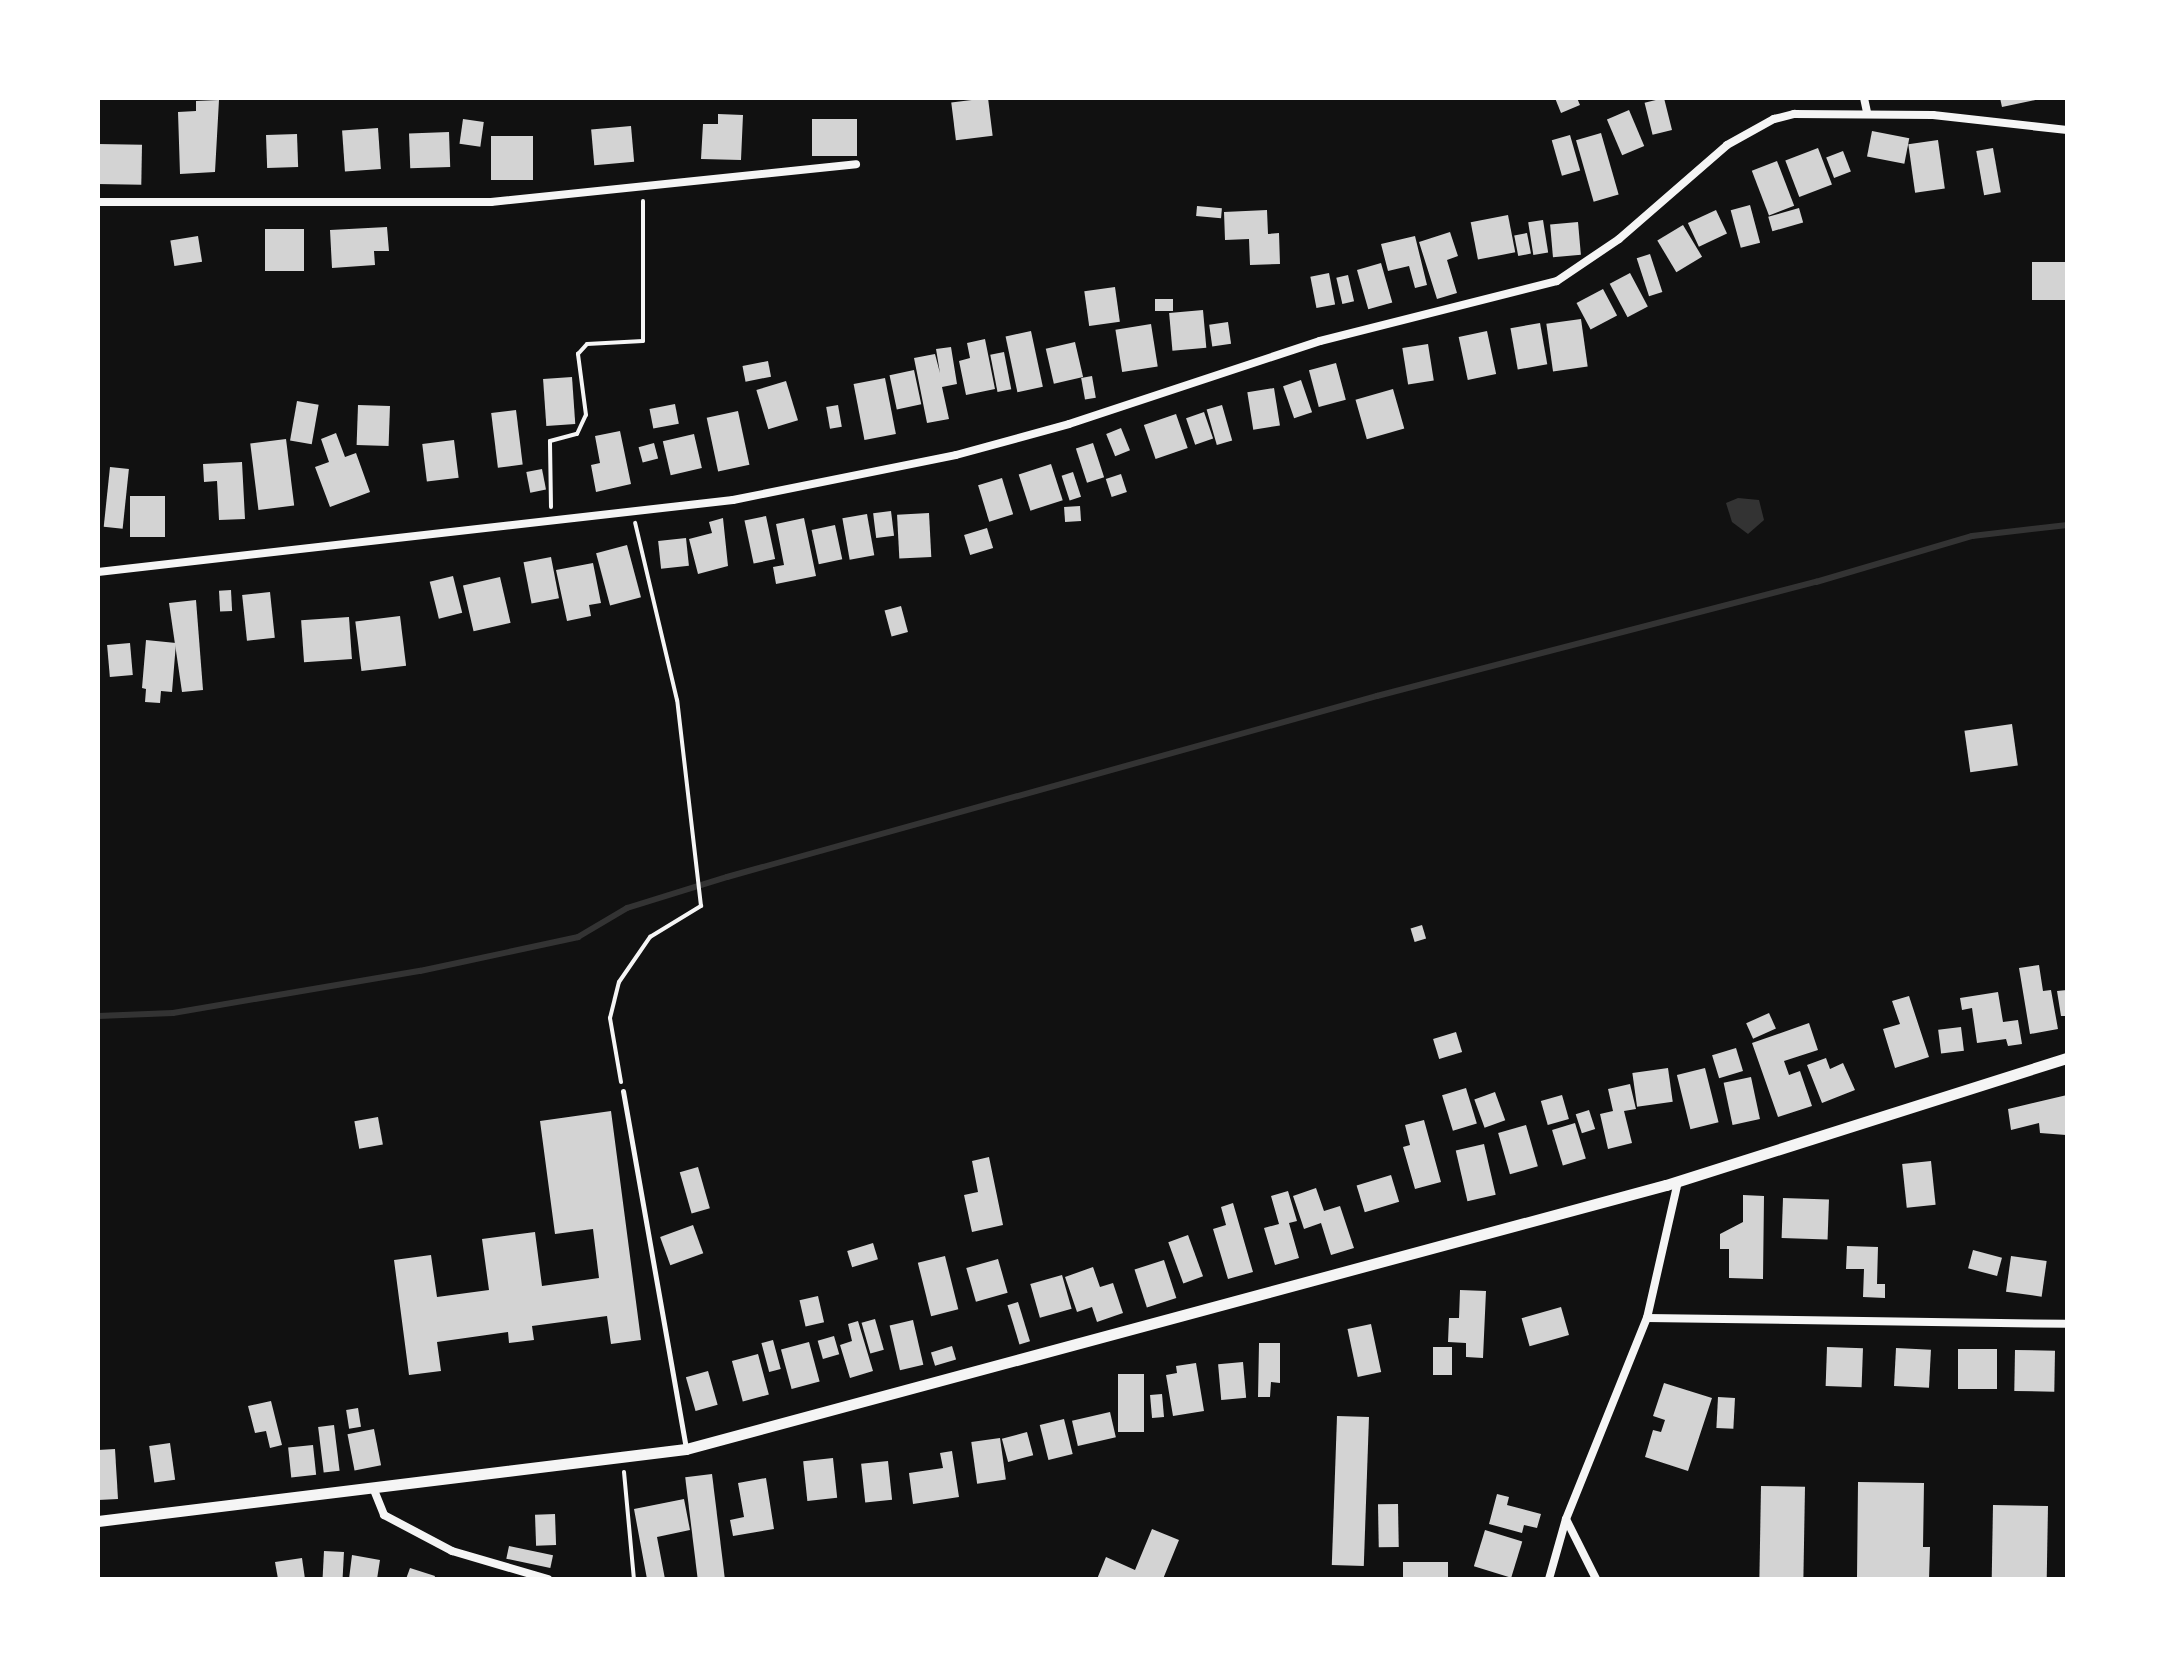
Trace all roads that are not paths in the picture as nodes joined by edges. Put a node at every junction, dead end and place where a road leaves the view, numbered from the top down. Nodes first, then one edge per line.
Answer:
1 (1864, 98) edge
2 (1867, 112) junction
3 (2067, 130) edge
4 (856, 164) dead end
5 (98, 202) edge
6 (98, 572) edge
7 (2067, 1058) edge
8 (623, 1091) road end
9 (1678, 1181) junction
10 (1647, 1318) junction
11 (2067, 1324) edge
12 (686, 1449) junction
13 (374, 1490) junction
14 (1566, 1519) junction
15 (98, 1521) edge
16 (548, 1579) edge
17 (1549, 1579) edge
18 (1596, 1579) edge

1 - 2 street
2 - 3 street
2 - 6 street
4 - 5 street
7 - 9 street
8 - 12 lane
9 - 10 street
9 - 12 street
10 - 11 street
10 - 14 street
12 - 13 street
13 - 15 street
13 - 16 street
14 - 17 street
14 - 18 street

